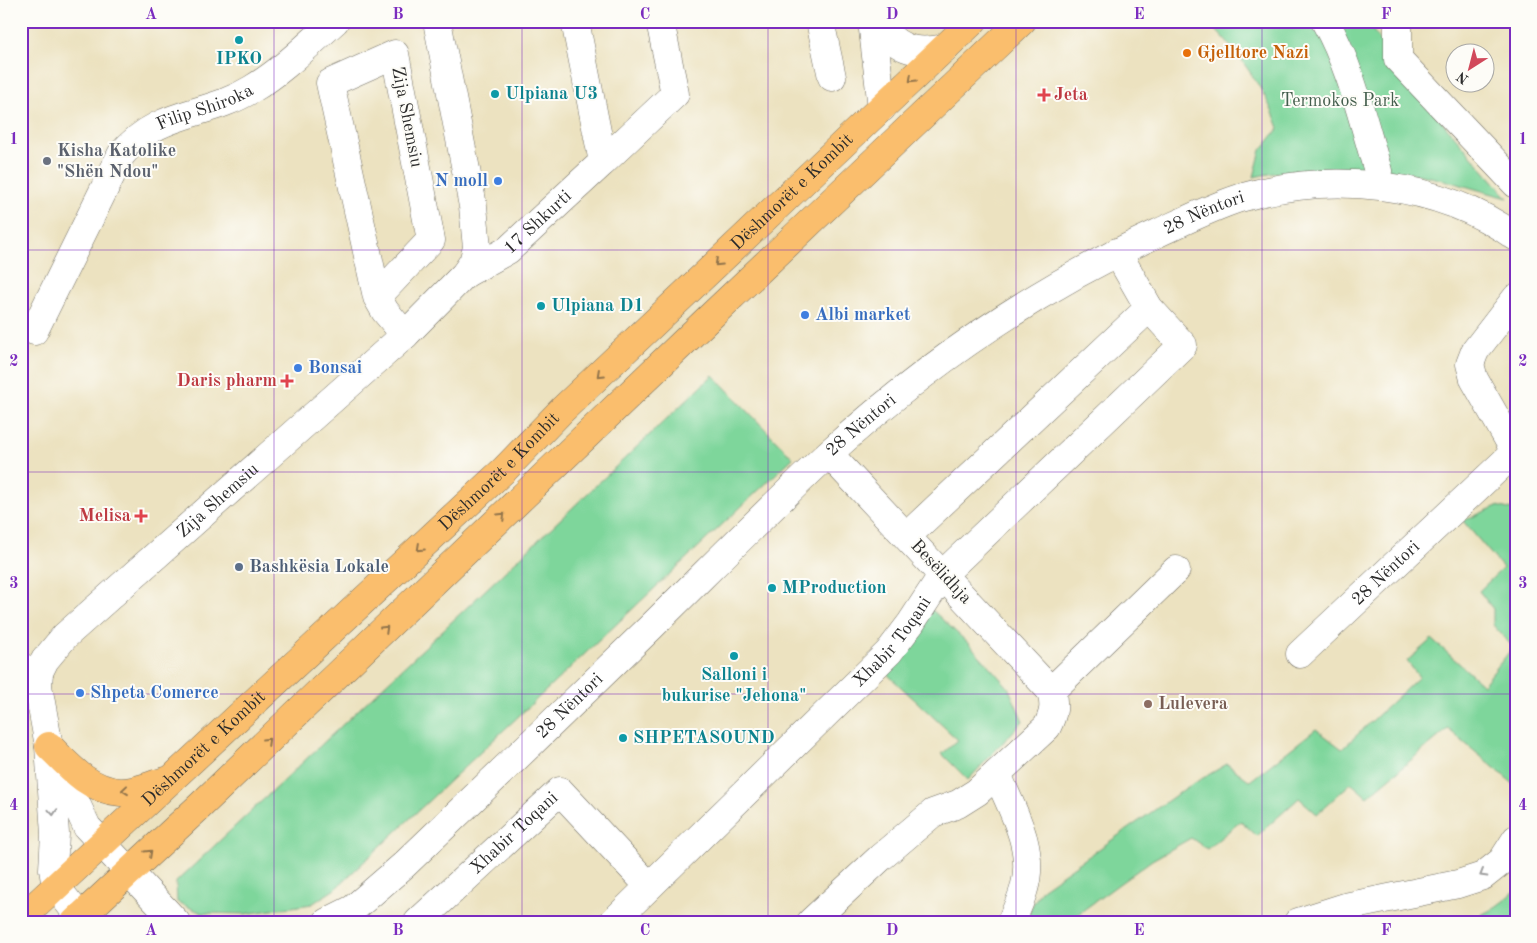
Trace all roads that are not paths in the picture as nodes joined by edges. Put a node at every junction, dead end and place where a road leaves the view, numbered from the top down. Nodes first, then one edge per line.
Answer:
1 (335, 21) edge
2 (437, 21) edge
3 (575, 21) edge
4 (660, 21) edge
5 (820, 21) edge
6 (872, 21) edge
7 (876, 21) edge
8 (973, 21) edge
9 (1022, 21) edge
10 (1325, 21) edge
11 (1398, 21) edge
12 (946, 48) junction
13 (832, 77) dead end
14 (882, 108) junction
15 (603, 162) junction
16 (1378, 172) dead end
17 (1516, 184) edge
18 (1516, 237) edge
19 (1118, 252) junction
20 (465, 274) junction
21 (377, 297) junction
22 (1516, 298) edge
23 (1149, 308) junction
24 (21, 324) edge
25 (404, 335) junction
26 (1515, 452) edge
27 (828, 454) junction
28 (907, 536) junction
29 (1176, 570) dead end
30 (943, 574) junction
31 (1300, 654) dead end
32 (30, 670) edge
33 (1051, 690) junction
34 (49, 746) junction
35 (998, 774) junction
36 (172, 779) junction
37 (1516, 839) edge
38 (100, 843) junction
39 (129, 872) junction
40 (649, 886) junction
41 (56, 887) junction
42 (21, 919) edge
43 (81, 920) edge
44 (176, 922) edge
45 (327, 922) edge
46 (418, 922) edge
47 (613, 922) edge
48 (811, 922) edge
49 (1011, 922) edge
50 (1298, 922) edge

1 - 24 street, Filip Shiroka
2 - 20 street, Zija Shemsiu
3 - 15 street
4 - 15 street, 17 Shkurti
5 - 13 street
6 - 14 street
7 - 12 street
8 - 12 main road, Dëshmorët e Kombit
39 -> 9 main road, Dëshmorët e Kombit
10 - 16 street
11 - 17 street
12 -> 14 main road, Dëshmorët e Kombit
14 -> 36 main road, Dëshmorët e Kombit
15 - 20 street, 17 Shkurti
18 - 19 street, 28 Nëntori
19 - 23 street, Xhabir Toqani
19 - 27 street, 28 Nëntori
20 - 25 street, Zija Shemsiu
21 - 21 street, Zija Shemsiu
21 - 25 street, Zija Shemsiu
22 - 26 street, 28 Nëntori
23 - 28 street
23 - 30 street, Xhabir Toqani
25 - 32 street, Zija Shemsiu
26 - 31 street, 28 Nëntori
27 - 28 street, Besëlidhja
27 - 45 street, 28 Nëntori
28 - 30 street, Besëlidhja
29 - 33 street
30 - 33 street, Besëlidhja
30 - 40 street, Xhabir Toqani
32 - 34 street
33 - 35 street
36 -> 34 main road
34 - 38 street
34 -> 41 street
35 - 48 street
35 - 49 street
36 - 38 main road, Dëshmorët e Kombit
37 -> 50 street
38 - 39 street
38 - 41 main road, Dëshmorët e Kombit
39 - 43 main road, Dëshmorët e Kombit
39 - 44 street
40 - 46 street, Xhabir Toqani
40 - 47 street, Xhabir Toqani
41 - 42 main road, Dëshmorët e Kombit
41 - 43 street

